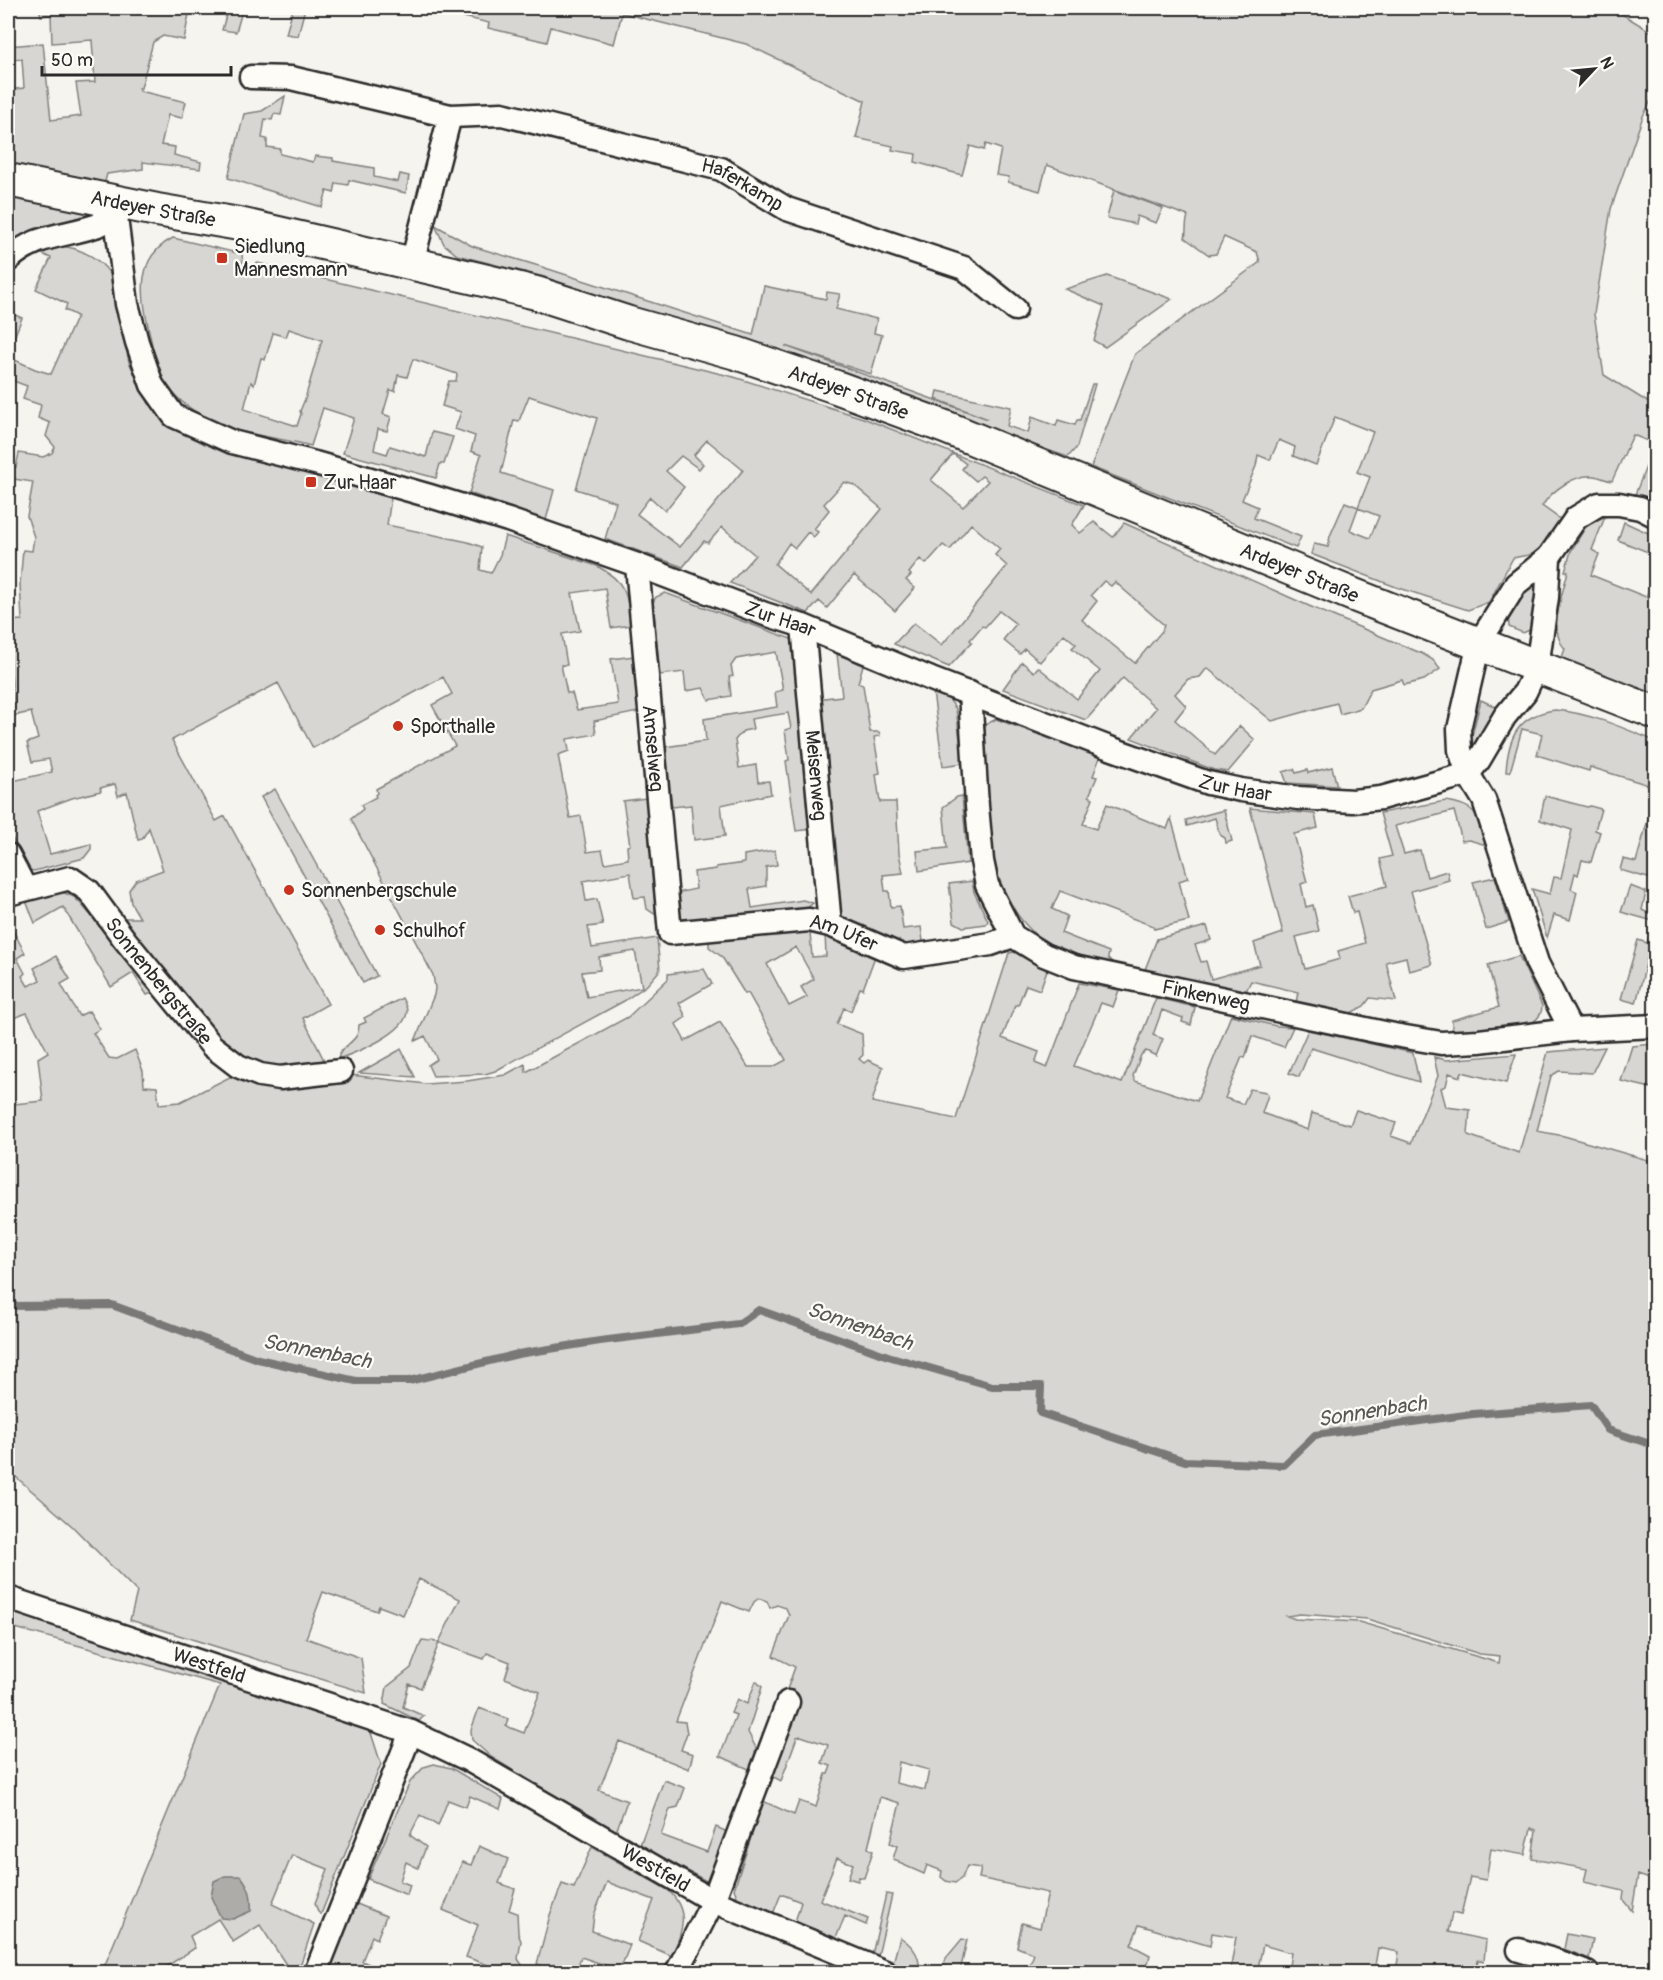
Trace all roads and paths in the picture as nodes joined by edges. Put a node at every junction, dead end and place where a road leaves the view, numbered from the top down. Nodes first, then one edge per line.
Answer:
1 (251, 77) dead end
2 (450, 116) junction
3 (8, 180) edge
4 (114, 202) junction
5 (8, 260) edge
6 (412, 263) junction
7 (1015, 309) dead end
8 (1656, 516) edge
9 (1549, 557) junction
10 (637, 565) junction
11 (803, 626) junction
12 (1479, 643) junction
13 (1537, 667) junction
14 (970, 693) junction
15 (1656, 713) edge
16 (1468, 774) junction
17 (8, 855) edge
18 (16, 891) edge
19 (830, 925) junction
20 (670, 933) joint
21 (1013, 936) junction
22 (1656, 1026) edge
23 (1571, 1030) junction
24 (341, 1071) dead end
25 (8, 1598) edge
26 (788, 1702) dead end
27 (411, 1732) junction
28 (713, 1901) junction
29 (1519, 1950) dead end
30 (1557, 1967) edge
31 (316, 1972) edge
32 (677, 1972) edge
33 (885, 1972) edge
34 (1587, 1972) edge

1 - 2 street, Haferkamp
2 - 6 street
2 - 7 street, Haferkamp
3 - 4 main road, Ardeyer Straße
4 - 5 street
4 - 6 main road, Ardeyer Straße
4 - 10 street, Zur Haar
6 - 12 main road, Ardeyer Straße
8 - 9 street
9 - 12 street
9 - 13 street
10 - 11 street, Zur Haar
10 - 20 street, Amselweg
11 - 14 street, Zur Haar
11 - 19 street, Meisenweg
12 - 13 main road, Ardeyer Straße
12 - 16 street
13 - 15 main road, Ardeyer Straße
13 - 16 street
14 - 16 street, Zur Haar
14 - 21 street
16 - 23 street
17 - 18 street, Sonnenbergstraße
18 - 24 street, Sonnenbergstraße
19 - 20 street, Am Ufer
19 - 21 street, Am Ufer
21 - 23 street, Finkenweg
22 - 23 street, Finkenweg
25 - 27 street, Westfeld
26 - 28 street, Westfeld
27 - 28 street, Westfeld
27 - 31 street
28 - 32 street, Westfeld
28 - 33 street, Westfeld
29 - 30 street
30 - 34 street

